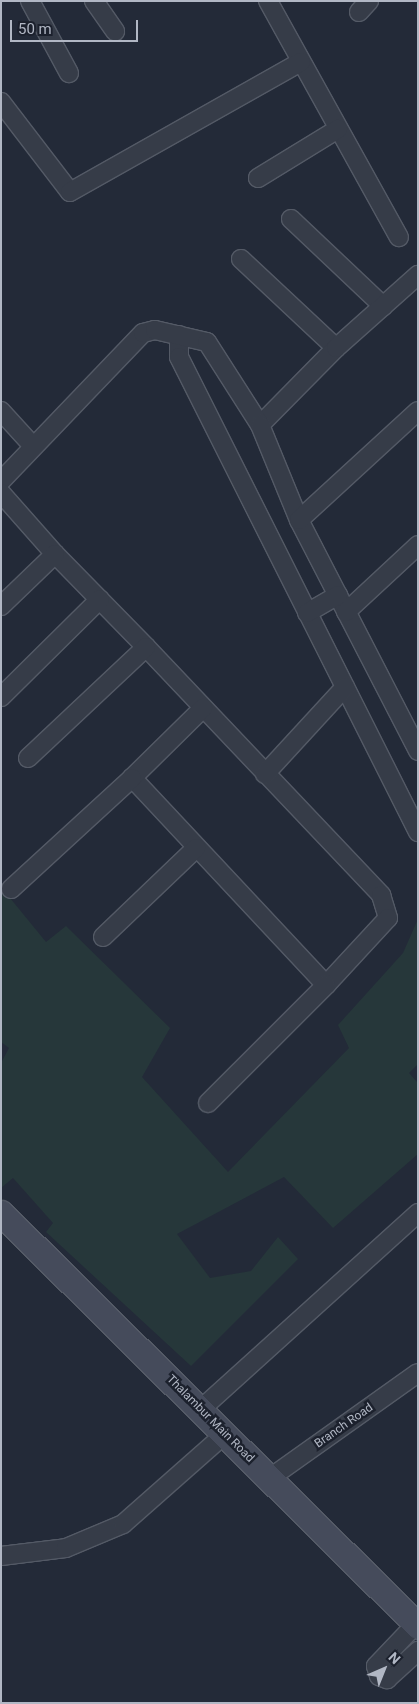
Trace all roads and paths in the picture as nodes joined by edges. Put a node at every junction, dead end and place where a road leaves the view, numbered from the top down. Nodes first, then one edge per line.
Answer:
1 (30, 1) edge
2 (94, 1) edge
3 (268, 1) edge
4 (115, 32) dead end
5 (301, 62) junction
6 (69, 73) dead end
7 (3, 109) edge
8 (338, 129) junction
9 (258, 178) dead end
10 (291, 219) dead end
11 (398, 237) dead end
12 (241, 259) dead end
13 (418, 275) edge
14 (383, 306) junction
15 (178, 335) junction
16 (336, 348) junction
17 (1, 411) edge
18 (418, 411) edge
19 (260, 425) junction
20 (33, 446) junction
21 (1, 480) edge
22 (1, 492) edge
23 (299, 520) junction
24 (418, 545) edge
25 (55, 554) junction
26 (338, 595) junction
27 (100, 599) junction
28 (1, 606) edge
29 (346, 612) junction
30 (307, 613) junction
31 (146, 647) junction
32 (345, 687) junction
33 (1, 697) edge
34 (202, 708) junction
35 (418, 751) edge
36 (28, 758) dead end
37 (266, 774) junction
38 (132, 778) junction
39 (418, 832) edge
40 (196, 848) junction
41 (11, 890) dead end
42 (103, 937) dead end
43 (326, 985) junction
44 (208, 1103) dead end
45 (1, 1213) edge
46 (418, 1214) edge
47 (418, 1374) edge
48 (200, 1410) junction
49 (225, 1434) junction
50 (270, 1478) junction
51 (1, 1556) edge
52 (417, 1625) edge
53 (418, 1651) edge

1 - 6 street
2 - 4 street
3 - 5 street
5 - 7 street
5 - 8 street
8 - 9 street
8 - 11 street
10 - 14 street
12 - 16 street
13 - 14 street
14 - 16 street
15 - 19 street
15 - 20 street
15 - 30 street
16 - 19 street
17 - 20 street
18 - 23 street
19 - 23 street
20 - 21 street
22 - 25 street
23 - 26 street
24 - 29 street
25 - 27 street
25 - 28 street
26 - 29 street
26 - 30 street
27 - 31 street
27 - 33 street
29 - 35 street
30 - 32 street
31 - 34 street
31 - 36 street
32 - 37 street
32 - 39 street
34 - 37 street
34 - 38 street
37 - 43 street
38 - 40 street
38 - 41 street
40 - 42 street
40 - 43 street
43 - 44 street
45 - 48 street, Thalambur Main Road
46 - 48 street
47 - 50 street, Branch Road
48 - 49 street, Thalambur Main Road
49 - 50 street, Thalambur Main Road
49 - 51 street
50 - 52 street, Thalambur Main Road
52 - 53 street

